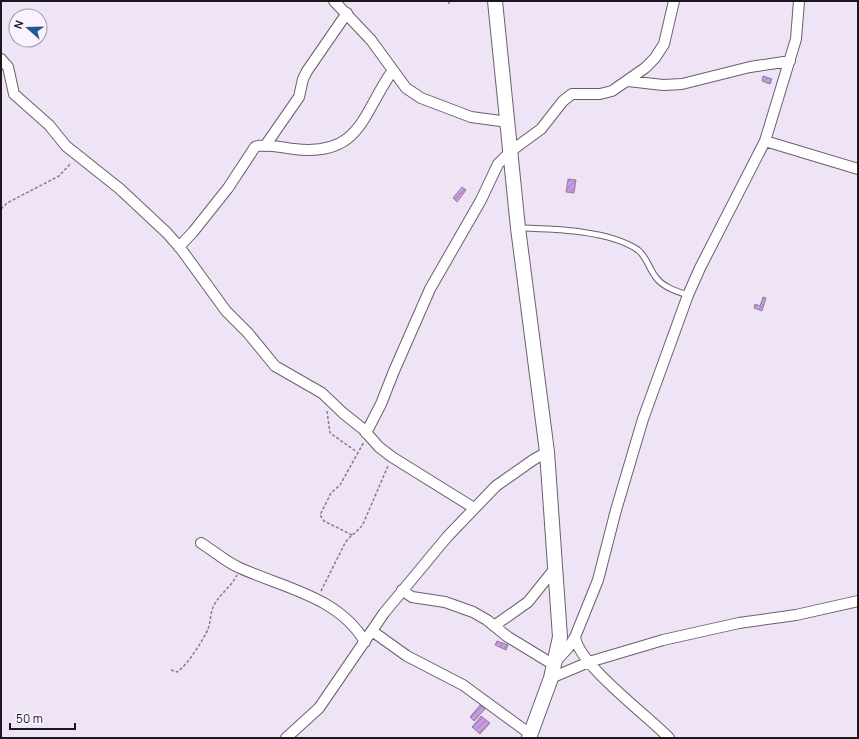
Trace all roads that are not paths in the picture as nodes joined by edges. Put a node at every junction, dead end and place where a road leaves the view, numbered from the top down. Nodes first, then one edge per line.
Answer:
1 (334, 1) edge
2 (495, 1) edge
3 (674, 1) edge
4 (799, 1) edge
5 (346, 13) junction
6 (1, 59) edge
7 (790, 61) junction
8 (393, 70) junction
9 (628, 81) junction
10 (508, 122) junction
11 (765, 141) junction
12 (266, 146) junction
13 (511, 151) junction
14 (858, 169) edge
15 (518, 228) junction
16 (179, 246) junction
17 (688, 295) junction
18 (367, 434) junction
19 (547, 452) junction
20 (474, 508) junction
21 (201, 543) dead end
22 (556, 567) junction
23 (402, 590) junction
24 (858, 601) edge
25 (494, 626) junction
26 (372, 631) junction
27 (575, 637) junction
28 (365, 642) junction
29 (589, 662) junction
30 (553, 668) junction
31 (529, 736) edge
32 (286, 738) edge
33 (669, 738) edge

1 - 5 street
2 - 10 street
3 - 9 street
4 - 7 street
5 - 8 street
5 - 12 street
6 - 16 street
7 - 9 street
7 - 11 street
8 - 10 street
8 - 12 street
9 - 13 street
10 - 13 street
11 - 14 street
11 - 17 street
12 - 16 street
13 - 15 street
13 - 18 street
15 - 17 lane
15 - 19 street
16 - 18 street
17 - 27 street
18 - 20 street
19 - 20 street
19 - 22 street
20 - 23 street
21 - 28 street
22 - 25 street
22 - 30 street
23 - 25 street
23 - 26 street
24 - 29 street
25 - 30 street
26 - 28 street
26 - 31 street
27 - 29 street
27 - 30 street
28 - 32 street
29 - 30 street
29 - 33 street
30 - 31 street

